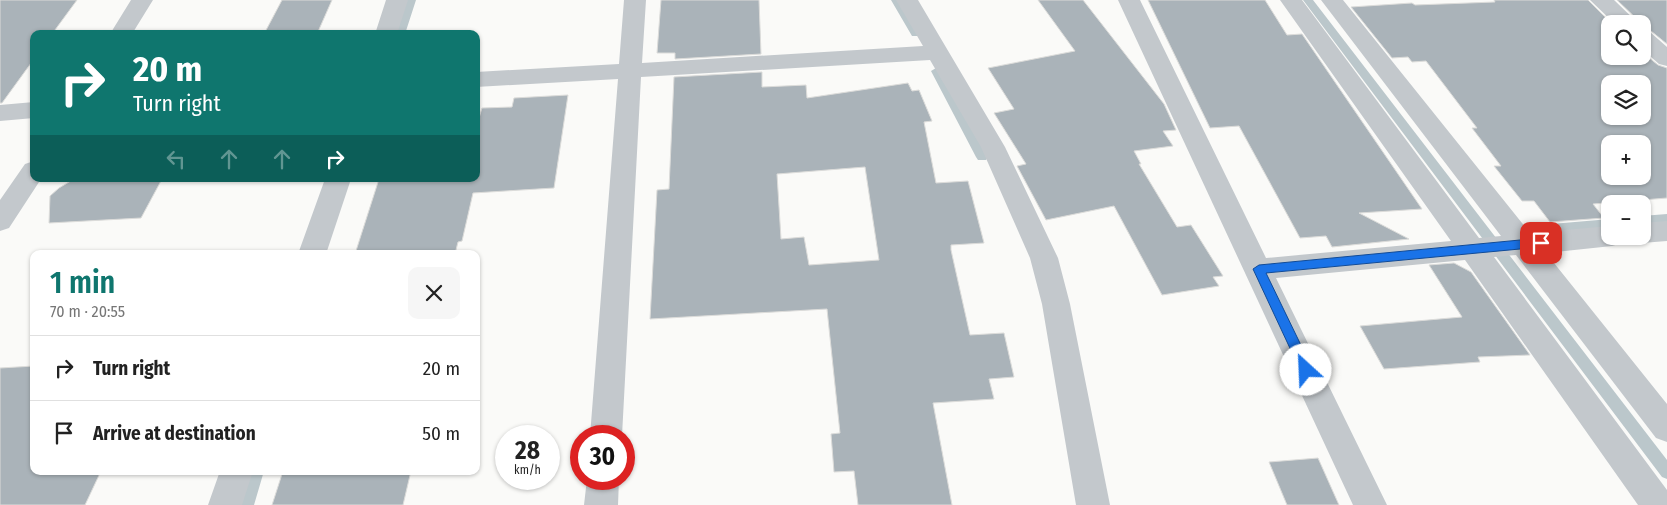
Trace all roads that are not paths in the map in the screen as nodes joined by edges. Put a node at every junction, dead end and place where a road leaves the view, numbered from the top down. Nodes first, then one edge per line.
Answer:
1 (142, 0) edge
2 (397, 0) edge
3 (635, 0) edge
4 (907, 0) edge
5 (1129, 0) edge
6 (1291, 0) edge
7 (1332, 0) edge
8 (1601, 0) edge
9 (1618, 15) edge
10 (123, 30) edge
11 (387, 30) edge
12 (1651, 45) edge
13 (938, 52) junction
14 (1667, 60) edge
15 (630, 69) junction
16 (480, 80) edge
17 (30, 110) edge
18 (0, 113) edge
19 (30, 176) edge
20 (337, 182) edge
21 (0, 221) edge
22 (1667, 231) edge
23 (1651, 233) edge
24 (1601, 237) edge
25 (1517, 245) junction
26 (1476, 249) junction
27 (313, 250) edge
28 (1259, 269) junction
29 (607, 425) edge
30 (1667, 428) edge
31 (236, 475) edge
32 (602, 490) edge
33 (225, 505) edge
34 (601, 505) edge
35 (1093, 505) edge
36 (1370, 505) edge
37 (1658, 505) edge

1 - 10 street
2 - 11 street
3 - 15 street
4 - 13 street
5 - 28 street
6 - 26 street
7 - 25 street
8 - 9 street
12 - 14 street
13 - 15 street
13 - 35 street
15 - 16 street
15 - 29 street
17 - 18 street
19 - 21 street
20 - 27 street
22 - 23 street
24 - 25 street
25 - 26 street
25 - 30 street
26 - 28 street
26 - 37 street
28 - 36 street
31 - 33 street
32 - 34 street

